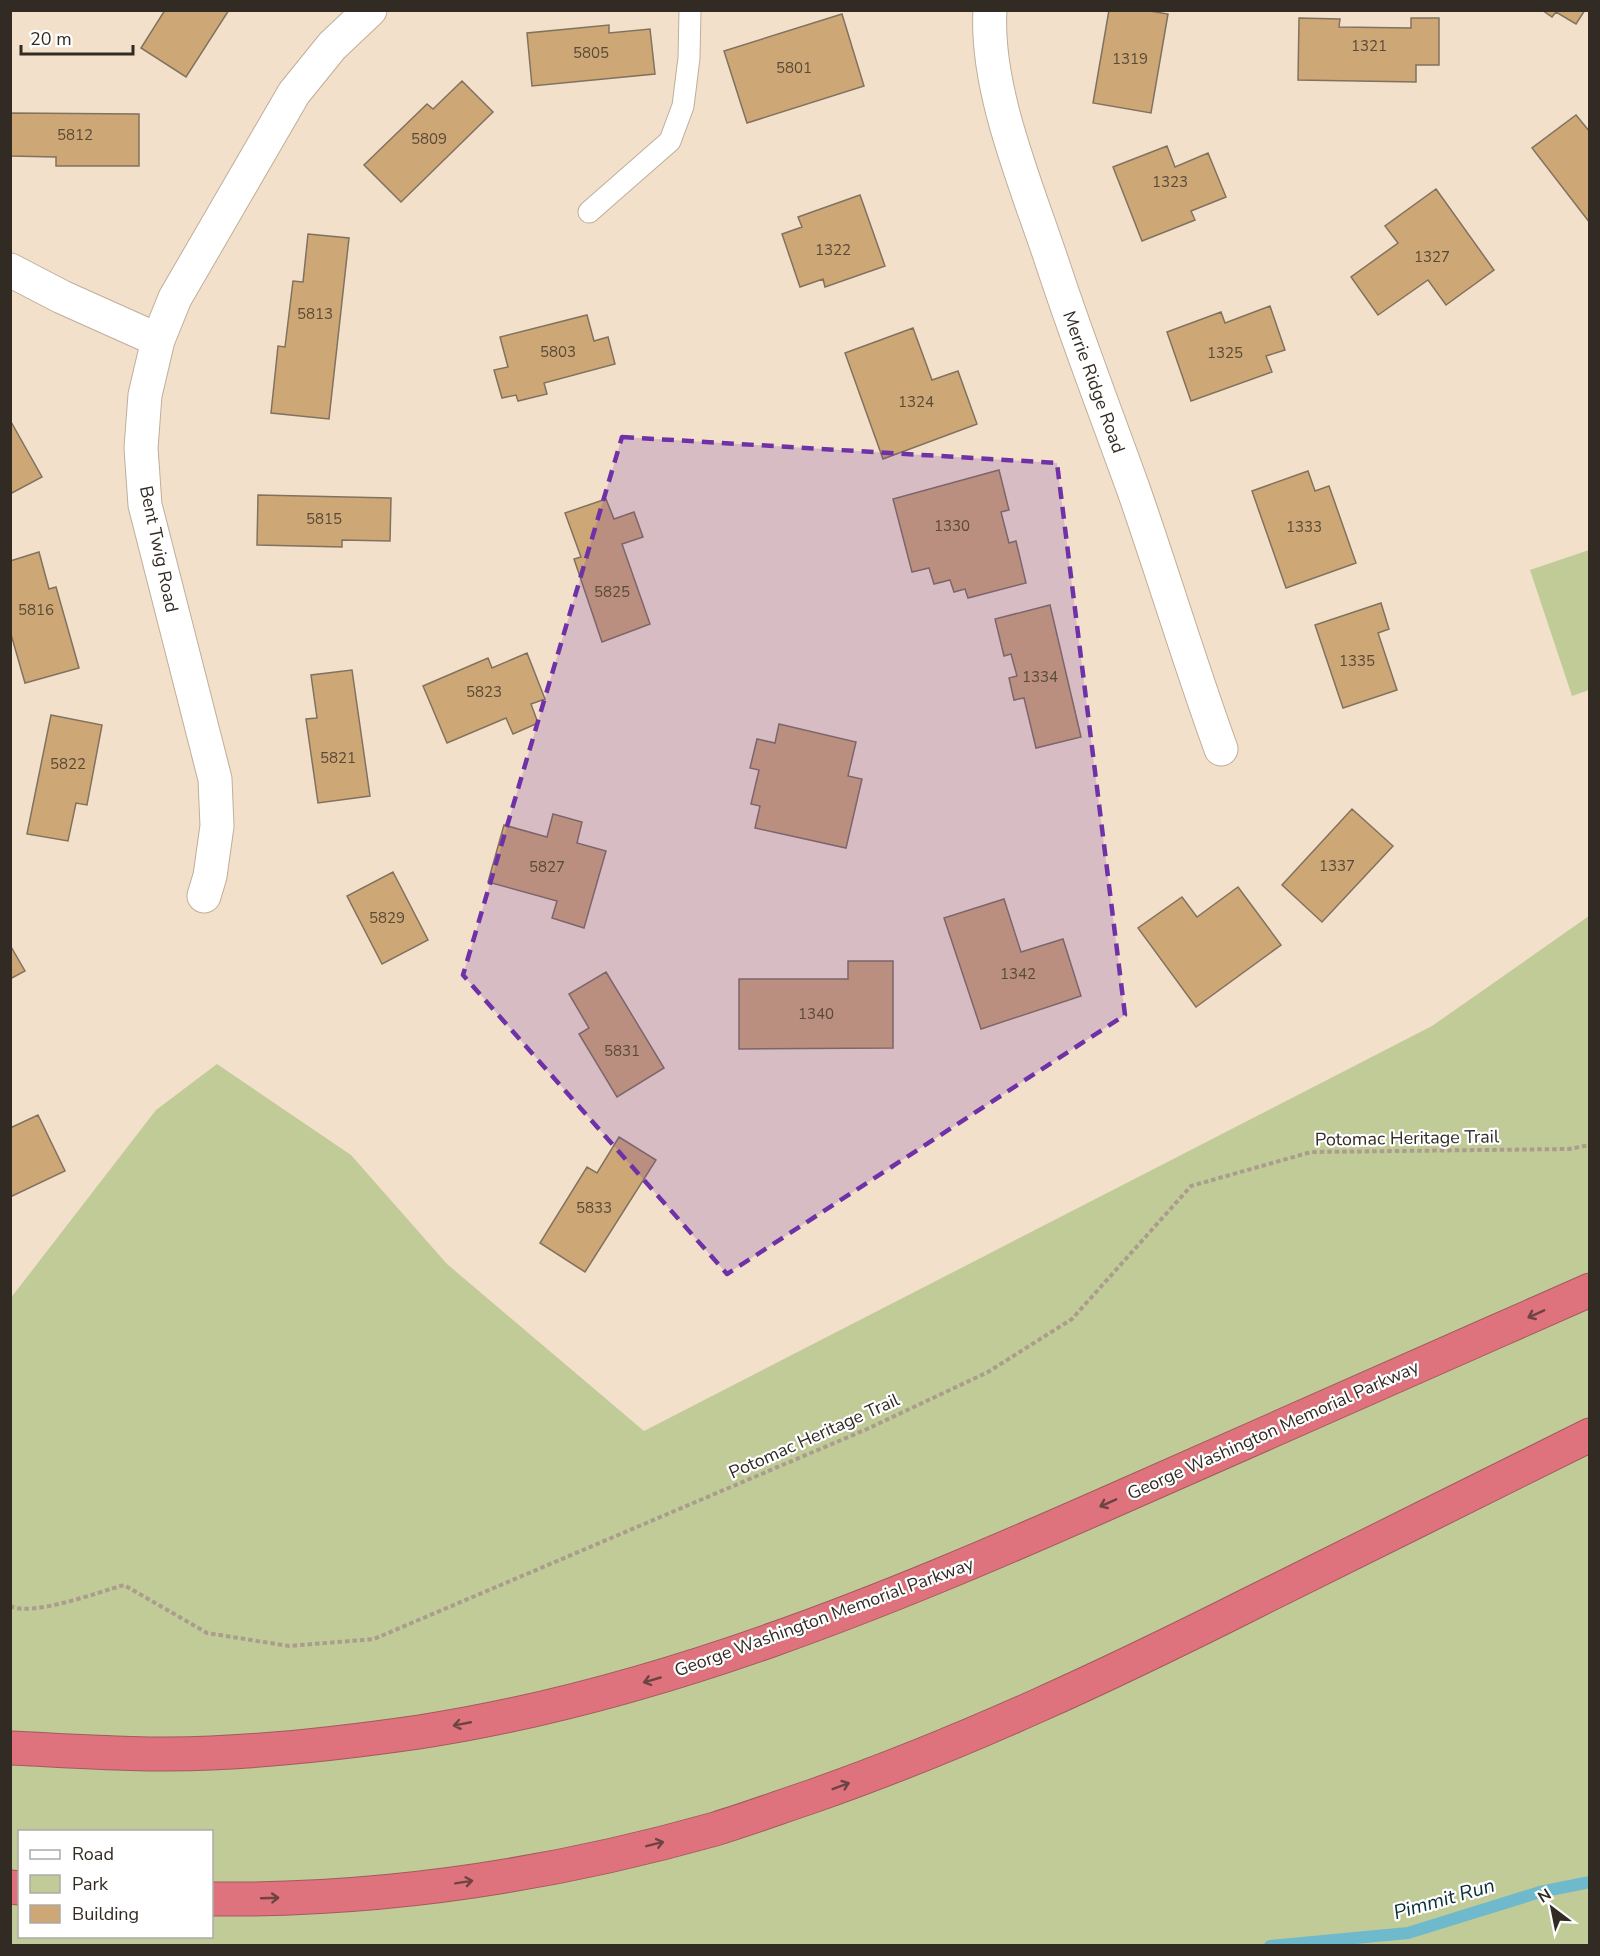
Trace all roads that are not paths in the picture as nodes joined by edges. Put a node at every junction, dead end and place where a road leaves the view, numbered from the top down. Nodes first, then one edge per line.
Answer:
1 (370, 10) edge
2 (690, 10) edge
3 (990, 10) edge
4 (589, 212) dead end
5 (10, 270) edge
6 (158, 340) junction
7 (1221, 749) dead end
8 (204, 896) dead end
9 (1590, 1290) edge
10 (1590, 1435) edge
11 (10, 1748) edge
12 (213, 1899) edge

1 - 6 street, Bent Twig Road
2 - 4 lane
3 - 7 street, Merrie Ridge Road
5 - 6 street
6 - 8 street, Bent Twig Road
9 -> 11 highway, George Washington Memorial Parkway
12 -> 10 highway

